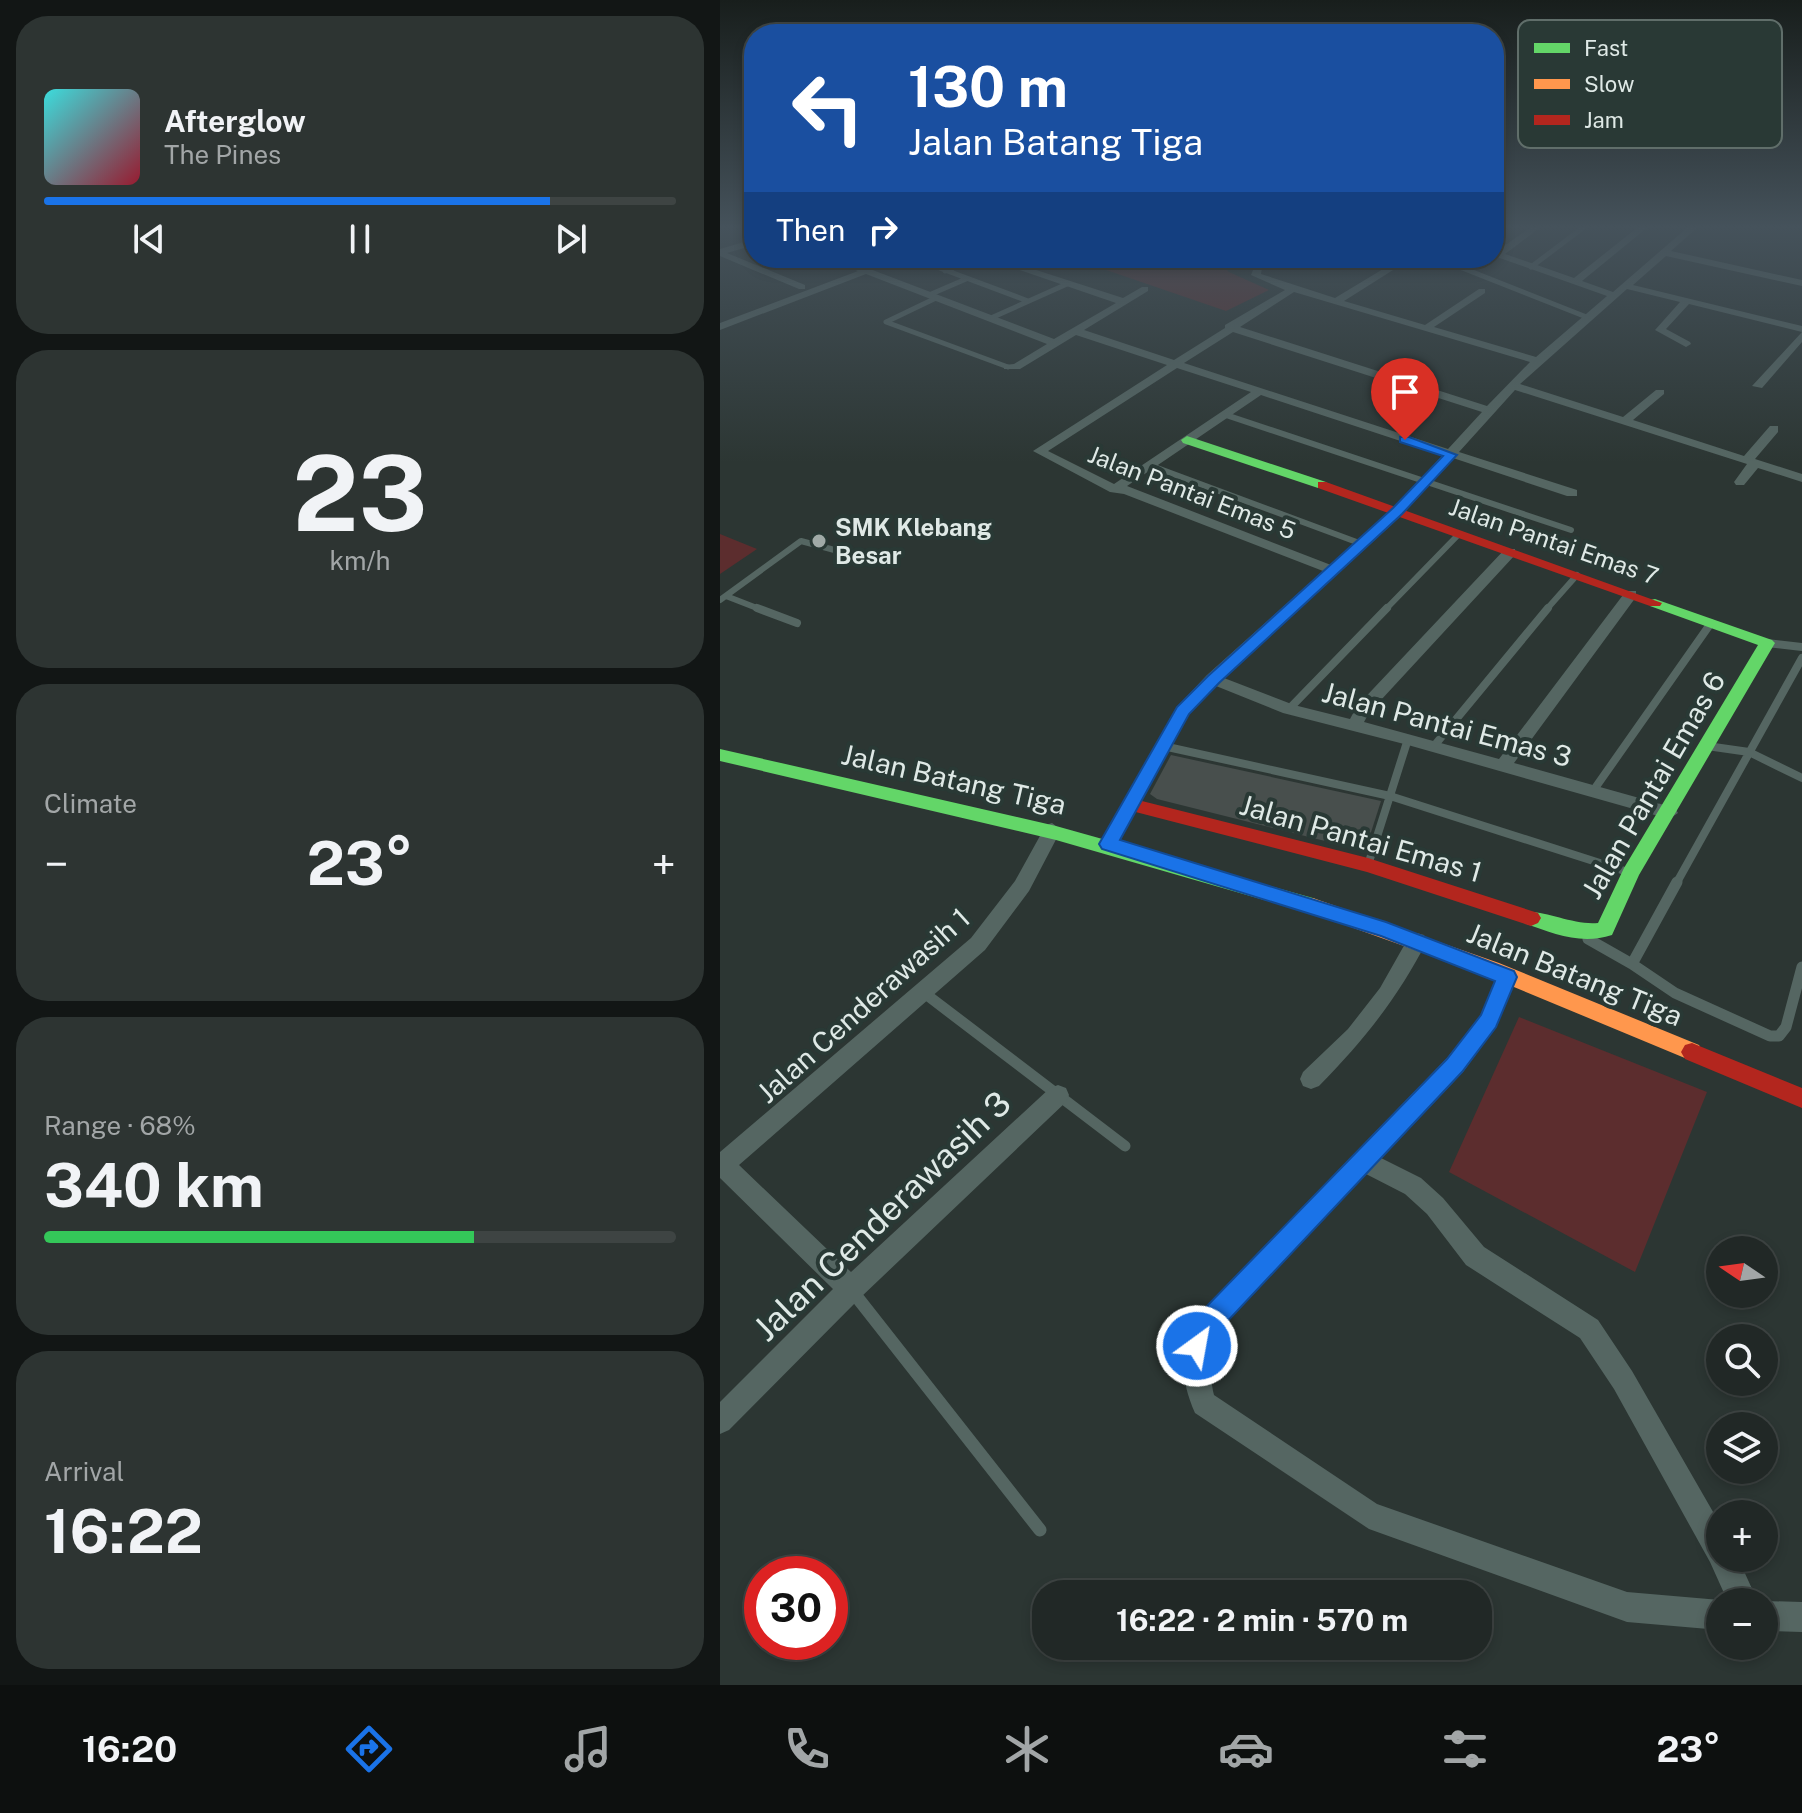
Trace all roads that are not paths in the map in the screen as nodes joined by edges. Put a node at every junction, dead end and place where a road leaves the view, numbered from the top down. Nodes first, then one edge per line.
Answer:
1 (776, 306) edge
2 (914, 306) edge
3 (958, 306) edge
4 (1018, 306) edge
5 (1118, 306) edge
6 (1265, 306) edge
7 (1353, 306) edge
8 (1460, 306) edge
9 (1558, 306) edge
10 (1603, 306) edge
11 (1682, 306) edge
12 (1704, 306) edge
13 (991, 318) junction
14 (1589, 318) junction
15 (720, 327) edge
16 (1229, 327) junction
17 (1428, 327) junction
18 (1075, 331) junction
19 (1802, 332) edge
20 (1054, 343) junction
21 (1686, 344) dead end
22 (1537, 361) junction
23 (1174, 364) junction
24 (1008, 367) joint
25 (1512, 385) junction
26 (1758, 386) dead end
27 (1259, 392) junction
28 (1660, 392) dead end
29 (1487, 410) junction
30 (1226, 415) junction
31 (1626, 420) junction
32 (1774, 429) dead end
33 (1187, 440) junction
34 (1451, 455) junction
35 (1751, 461) junction
36 (1149, 465) junction
37 (1802, 478) edge
38 (1740, 482) dead end
39 (1424, 483) junction
40 (1115, 489) junction
41 (1572, 493) dead end
42 (1398, 511) junction
43 (1571, 530) dead end
44 (1459, 534) junction
45 (1362, 544) junction
46 (1510, 552) junction
47 (879, 562) dead end
48 (1332, 570) junction
49 (1577, 575) junction
50 (1631, 594) junction
51 (723, 598) edge
52 (797, 623) dead end
53 (1711, 623) junction
54 (1767, 643) junction
55 (1802, 647) edge
56 (1802, 658) edge
57 (1213, 679) junction
58 (1289, 709) junction
59 (1355, 725) junction
60 (1408, 739) junction
61 (1163, 746) junction
62 (1434, 746) junction
63 (1707, 746) junction
64 (1749, 752) junction
65 (720, 755) edge
66 (1503, 765) junction
67 (1802, 778) edge
68 (1593, 791) junction
69 (1390, 796) junction
70 (1130, 804) junction
71 (1669, 813) junction
72 (1052, 830) junction
73 (1109, 844) junction
74 (1368, 865) junction
75 (1631, 873) junction
76 (1575, 931) junction
77 (1417, 941) junction
78 (1632, 964) junction
79 (1802, 967) edge
80 (1507, 977) junction
81 (923, 992) junction
82 (1311, 1079) dead end
83 (1058, 1095) junction
84 (1802, 1098) edge
85 (1125, 1146) dead end
86 (1364, 1162) junction
87 (721, 1166) edge
88 (851, 1289) junction
89 (720, 1421) edge
90 (1706, 1527) edge
91 (1040, 1530) dead end
92 (1706, 1614) edge
93 (1778, 1616) edge
94 (1802, 1617) edge

1 - 15 street
2 - 24 lane
3 - 13 street
4 - 13 lane
5 - 18 street
6 - 16 street
7 - 17 street
8 - 17 street
9 - 14 lane
10 - 14 street
11 - 21 street
12 - 19 street
13 - 20 street
14 - 22 street
16 - 23 street
16 - 29 street
17 - 22 street
18 - 20 street
18 - 23 street
19 - 26 street
20 - 24 street
22 - 25 street
23 - 27 street
23 - 40 street, Jalan Pantai Emas 5
25 - 29 street
25 - 31 street
27 - 30 street
27 - 34 street
28 - 31 street
29 - 34 street
30 - 33 street
30 - 39 lane
31 - 35 street
32 - 35 street
33 - 36 street
33 - 42 street, Jalan Pantai Emas 7
34 - 39 street
34 - 41 street
35 - 37 street
35 - 38 street
36 - 40 street
36 - 45 lane
39 - 42 street
39 - 43 lane
40 - 48 street, Jalan Pantai Emas 5
42 - 44 street, Jalan Pantai Emas 7
42 - 45 street
44 - 46 street, Jalan Pantai Emas 7
44 - 58 lane
45 - 48 street
46 - 49 street, Jalan Pantai Emas 7
46 - 59 street
47 - 51 lane
48 - 57 street
49 - 50 street, Jalan Pantai Emas 7
49 - 62 lane
50 - 53 street, Jalan Pantai Emas 7
50 - 66 street
51 - 52 lane
53 - 54 street, Jalan Pantai Emas 7
53 - 68 lane
54 - 55 lane
54 - 63 street, Jalan Pantai Emas 6
56 - 64 lane
57 - 58 street, Jalan Pantai Emas 3
57 - 61 street
58 - 59 street, Jalan Pantai Emas 3
59 - 60 street, Jalan Pantai Emas 3
60 - 62 street, Jalan Pantai Emas 3
60 - 69 lane
61 - 69 lane
61 - 70 street
62 - 66 street, Jalan Pantai Emas 3
63 - 64 lane
63 - 71 street, Jalan Pantai Emas 6
64 - 67 lane
64 - 78 lane
65 - 72 street, Jalan Batang Tiga
66 - 68 street, Jalan Pantai Emas 3
68 - 71 street, Jalan Pantai Emas 3
69 - 74 lane
69 - 75 lane
70 - 73 street
70 - 74 street, Jalan Pantai Emas 1
71 - 75 street, Jalan Pantai Emas 6
72 - 73 street, Jalan Batang Tiga
72 - 81 street, Jalan Cenderawasih 1
73 - 77 street, Jalan Batang Tiga
74 - 76 street, Jalan Pantai Emas 1
75 - 76 street, Jalan Pantai Emas 6
76 - 78 lane
77 - 80 street, Jalan Batang Tiga
77 - 82 street
78 - 79 lane
80 - 84 street, Jalan Batang Tiga
80 - 86 street
81 - 83 lane
81 - 87 street, Jalan Cenderawasih 1
83 - 85 lane
83 - 88 street, Jalan Cenderawasih 3
86 - 90 street
86 - 92 street
87 - 88 street
88 - 89 street, Jalan Cenderawasih 3
88 - 91 lane
93 - 94 street

